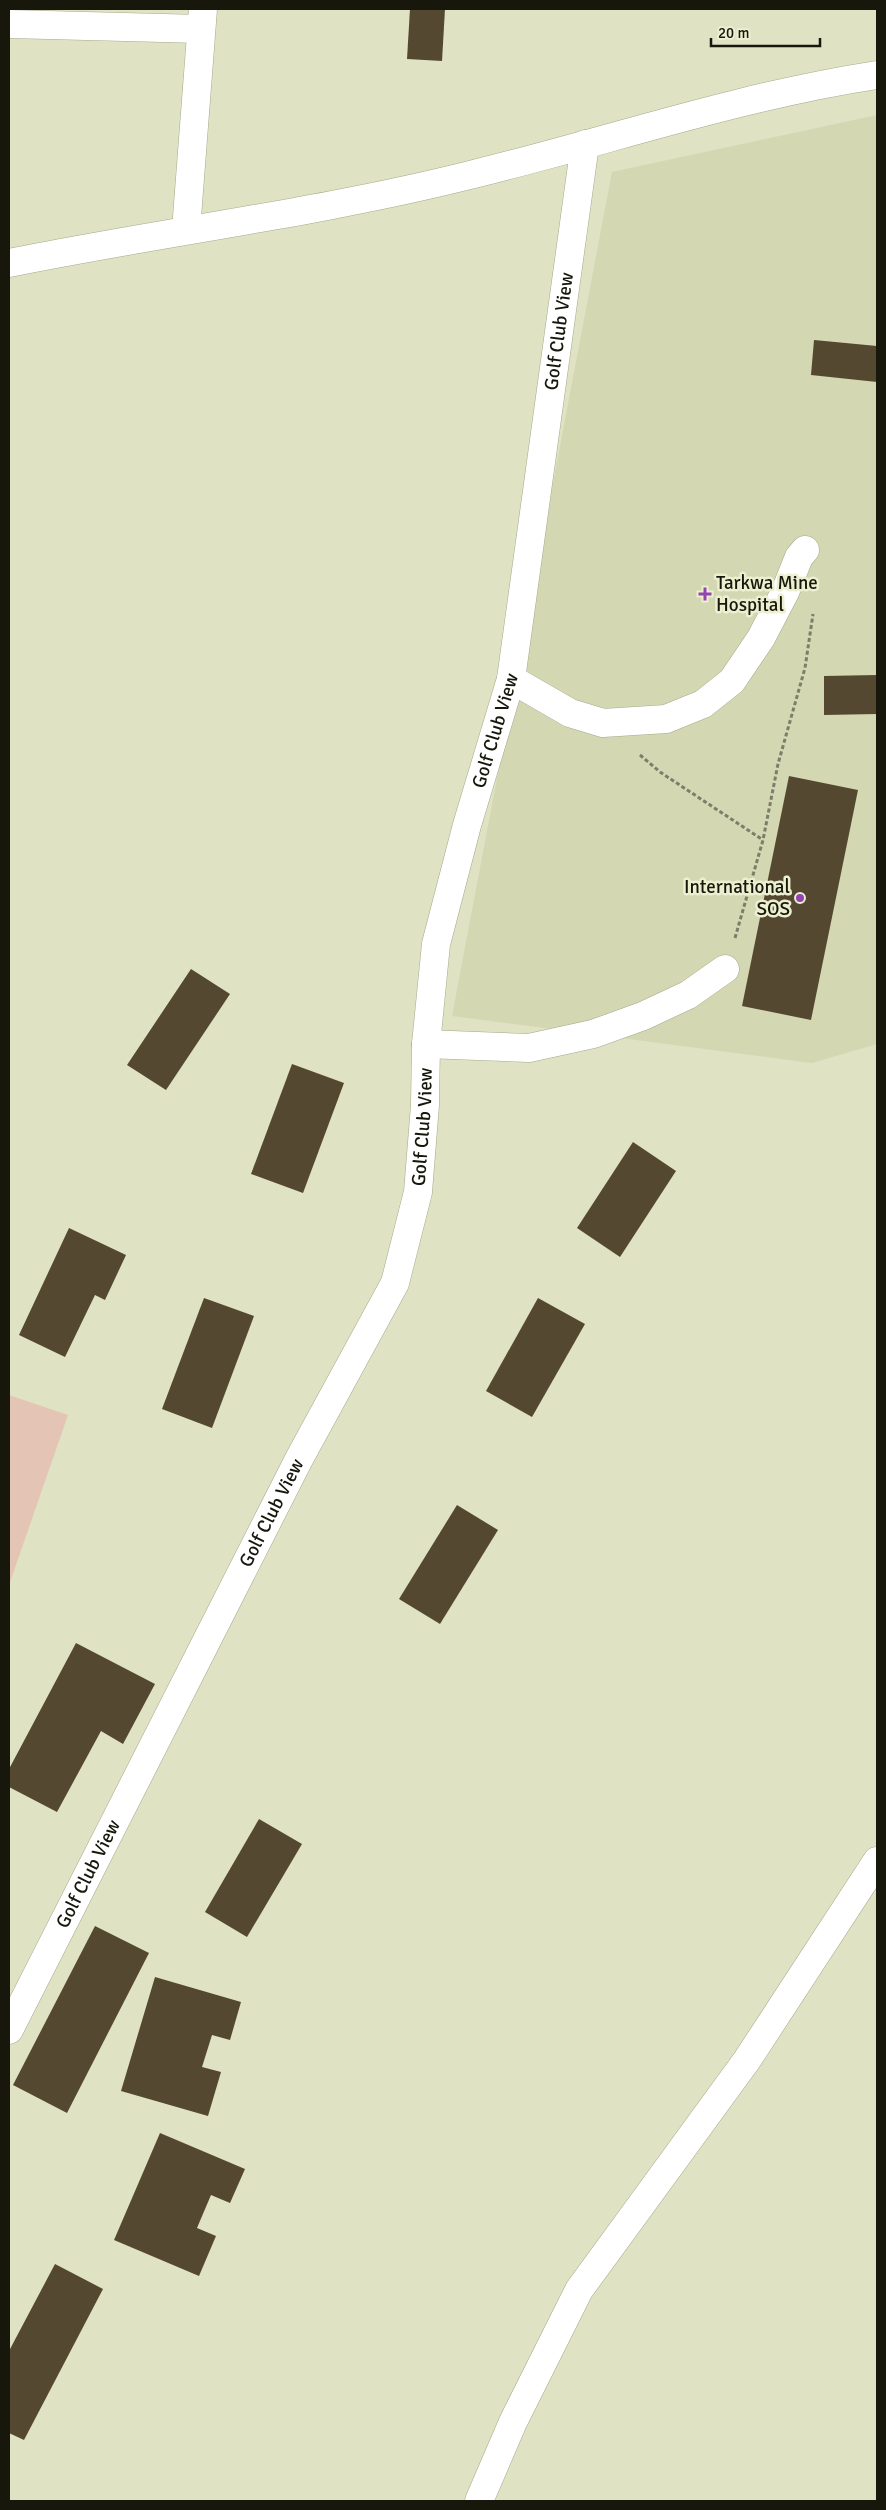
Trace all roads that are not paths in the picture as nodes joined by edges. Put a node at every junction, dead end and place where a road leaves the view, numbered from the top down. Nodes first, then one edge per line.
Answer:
1 (202, 19) edge
2 (9, 24) edge
3 (877, 75) edge
4 (585, 144) junction
5 (186, 230) junction
6 (9, 263) edge
7 (805, 550) dead end
8 (511, 679) junction
9 (725, 970) road end
10 (426, 1044) junction
11 (877, 1862) edge
12 (9, 2030) edge
13 (479, 2501) edge

1 - 2 street
1 - 5 street
3 - 4 street
4 - 5 street
4 - 8 street, Golf Club View
5 - 6 street
7 - 8 street
8 - 10 street, Golf Club View
9 - 10 street
10 - 12 street, Golf Club View
11 - 13 street

